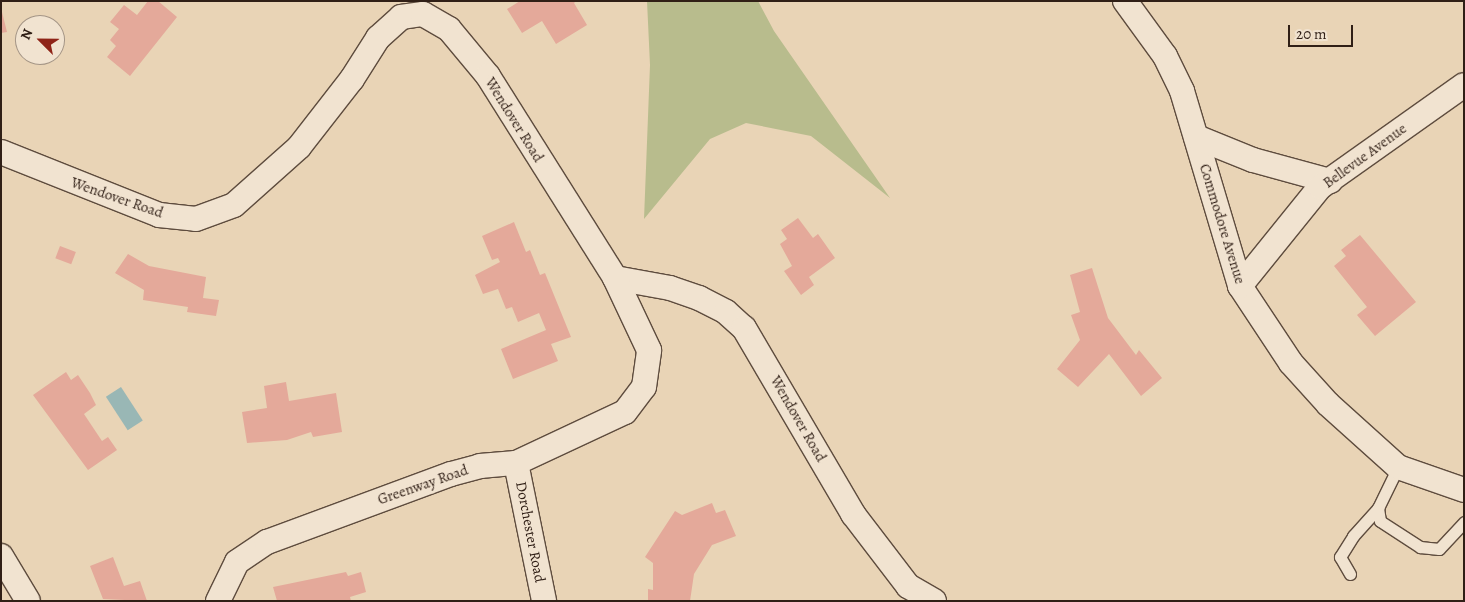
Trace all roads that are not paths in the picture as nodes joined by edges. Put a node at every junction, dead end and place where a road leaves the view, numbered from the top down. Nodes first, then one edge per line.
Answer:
1 (1125, 1) edge
2 (1464, 85) edge
3 (1196, 137) junction
4 (1, 152) edge
5 (1330, 181) junction
6 (614, 278) junction
7 (1240, 286) junction
8 (516, 463) junction
9 (1398, 467) junction
10 (1464, 490) edge
11 (1378, 508) junction
12 (1464, 522) edge
13 (1, 556) edge
14 (1350, 574) dead end
15 (28, 601) edge
16 (218, 601) edge
17 (544, 601) edge
18 (934, 601) edge

1 - 3 street, Commodore Avenue
2 - 5 street, Bellevue Avenue
3 - 5 street
3 - 7 street, Commodore Avenue
4 - 6 street, Wendover Road
5 - 7 street, Bellevue Avenue
6 - 8 street, Greenway Road
6 - 18 street, Wendover Road
7 - 9 street, Commodore Avenue
8 - 16 street, Greenway Road
8 - 17 street, Dorchester Road
9 - 10 street
9 - 11 lane
11 - 12 lane
11 - 14 lane
13 - 15 street

